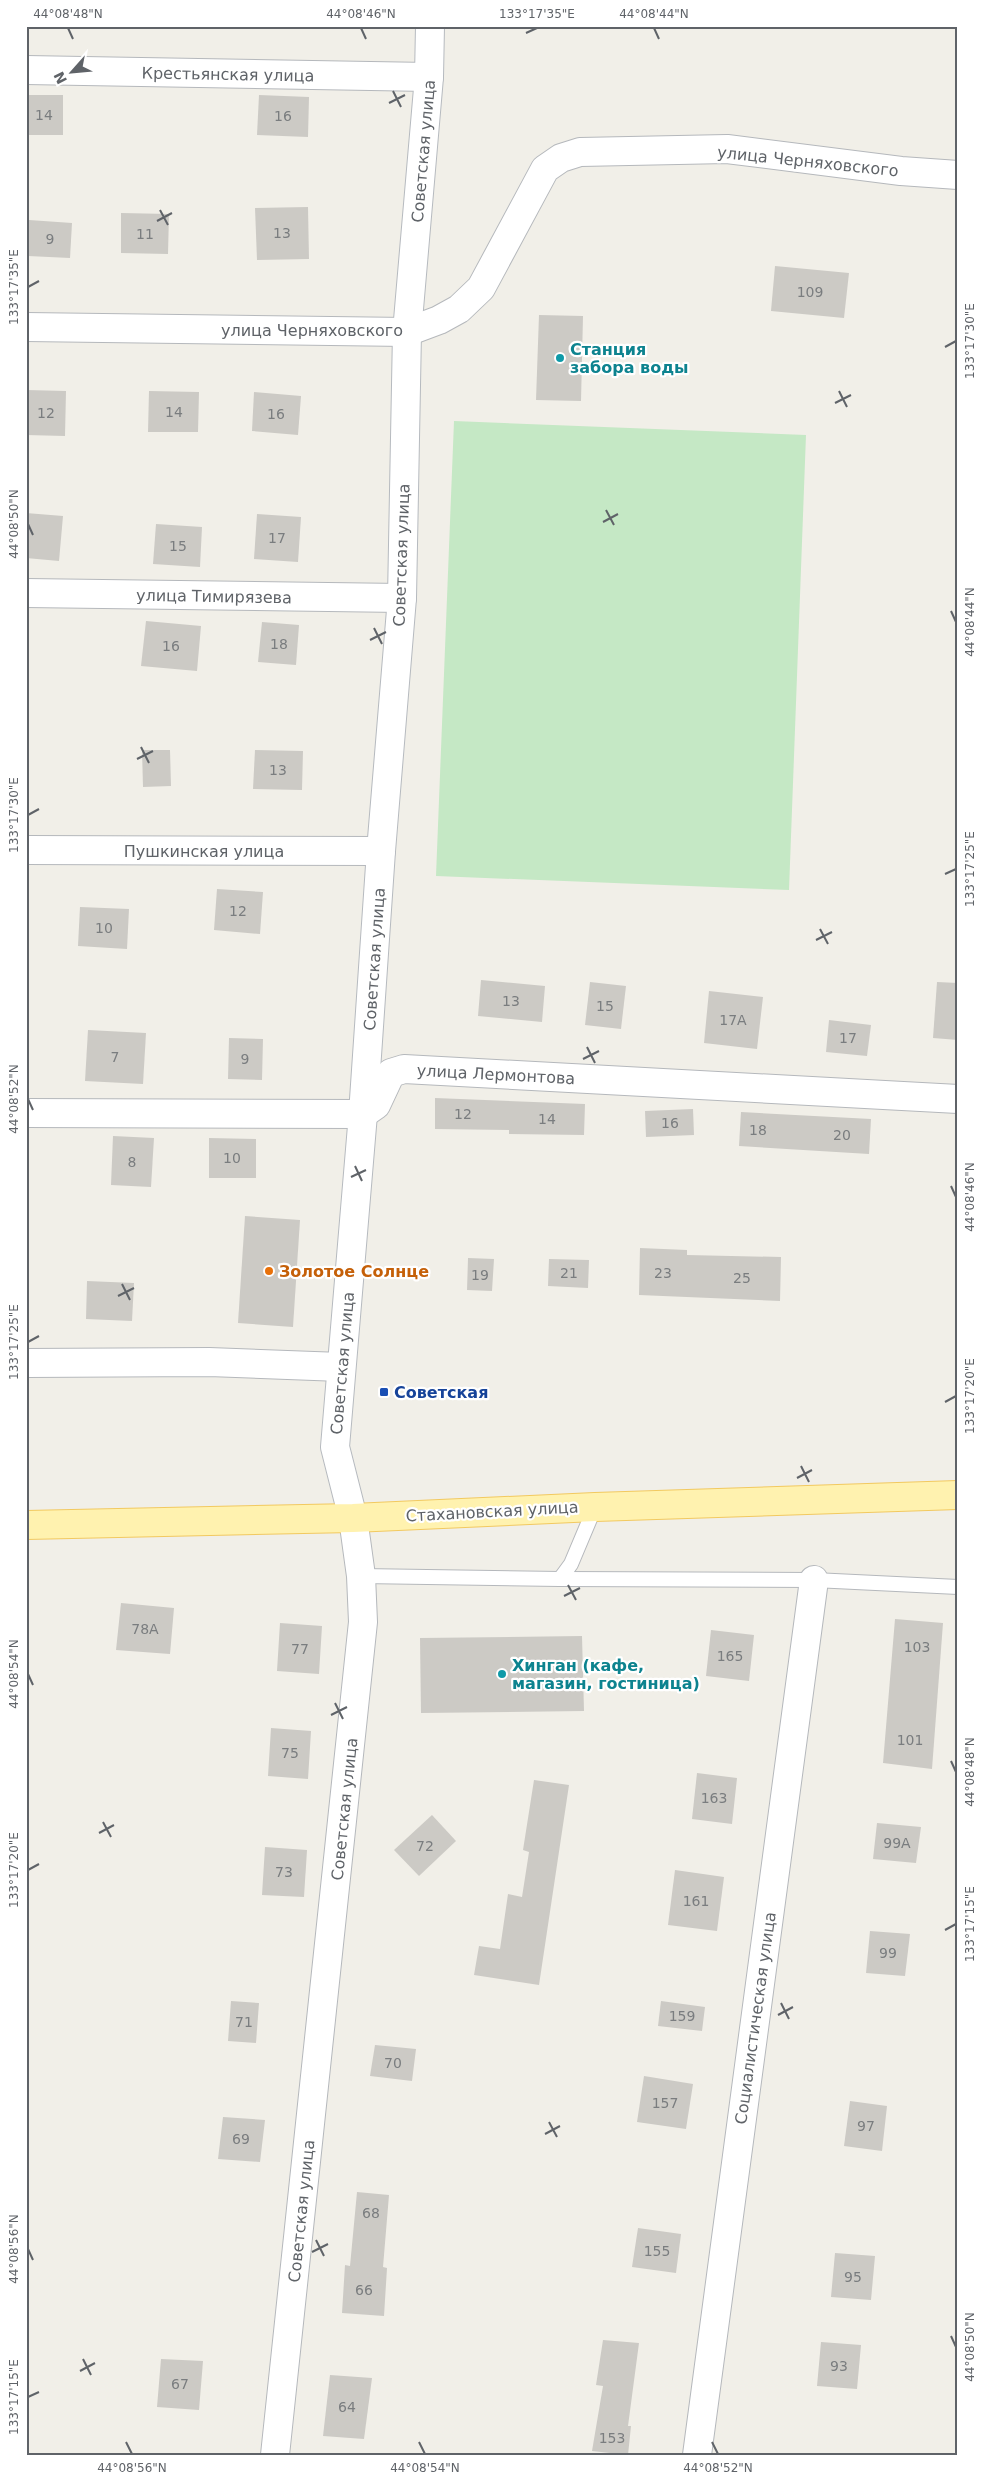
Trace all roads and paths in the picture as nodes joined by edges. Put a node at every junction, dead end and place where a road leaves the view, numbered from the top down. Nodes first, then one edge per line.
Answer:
1 (430, 26) edge
2 (26, 70) edge
3 (429, 78) junction
4 (958, 175) edge
5 (26, 328) edge
6 (407, 332) junction
7 (26, 593) edge
8 (402, 598) junction
9 (26, 850) edge
10 (381, 851) junction
11 (958, 1099) edge
12 (26, 1112) edge
13 (363, 1114) junction
14 (26, 1362) edge
15 (340, 1367) junction
16 (958, 1495) edge
17 (595, 1506) junction
18 (353, 1518) junction
19 (26, 1525) edge
20 (361, 1576) junction
21 (560, 1580) junction
22 (814, 1580) junction
23 (958, 1587) edge
24 (275, 2455) edge
25 (697, 2455) edge

1 - 3 street, Советская улица
2 - 3 street, Крестьянская улица
3 - 6 street, Советская улица
4 - 6 street, улица Черняховского
5 - 6 street, улица Черняховского
6 - 8 street, Советская улица
7 - 8 street, улица Тимирязева
8 - 10 street, Советская улица
9 - 10 street, Пушкинская улица
10 - 13 street, Советская улица
11 - 13 street, улица Лермонтова
12 - 13 street
13 - 15 street, Советская улица
14 - 15 street
15 - 18 street, Советская улица
16 - 17 main road, Стахановская улица
17 - 18 main road, Стахановская улица
17 - 21 lane
18 - 19 main road, Стахановская улица
18 - 20 street, Советская улица
20 - 21 lane
20 - 24 street, Советская улица
21 - 22 lane
22 - 23 lane
22 - 25 street, Социалистическая улица

